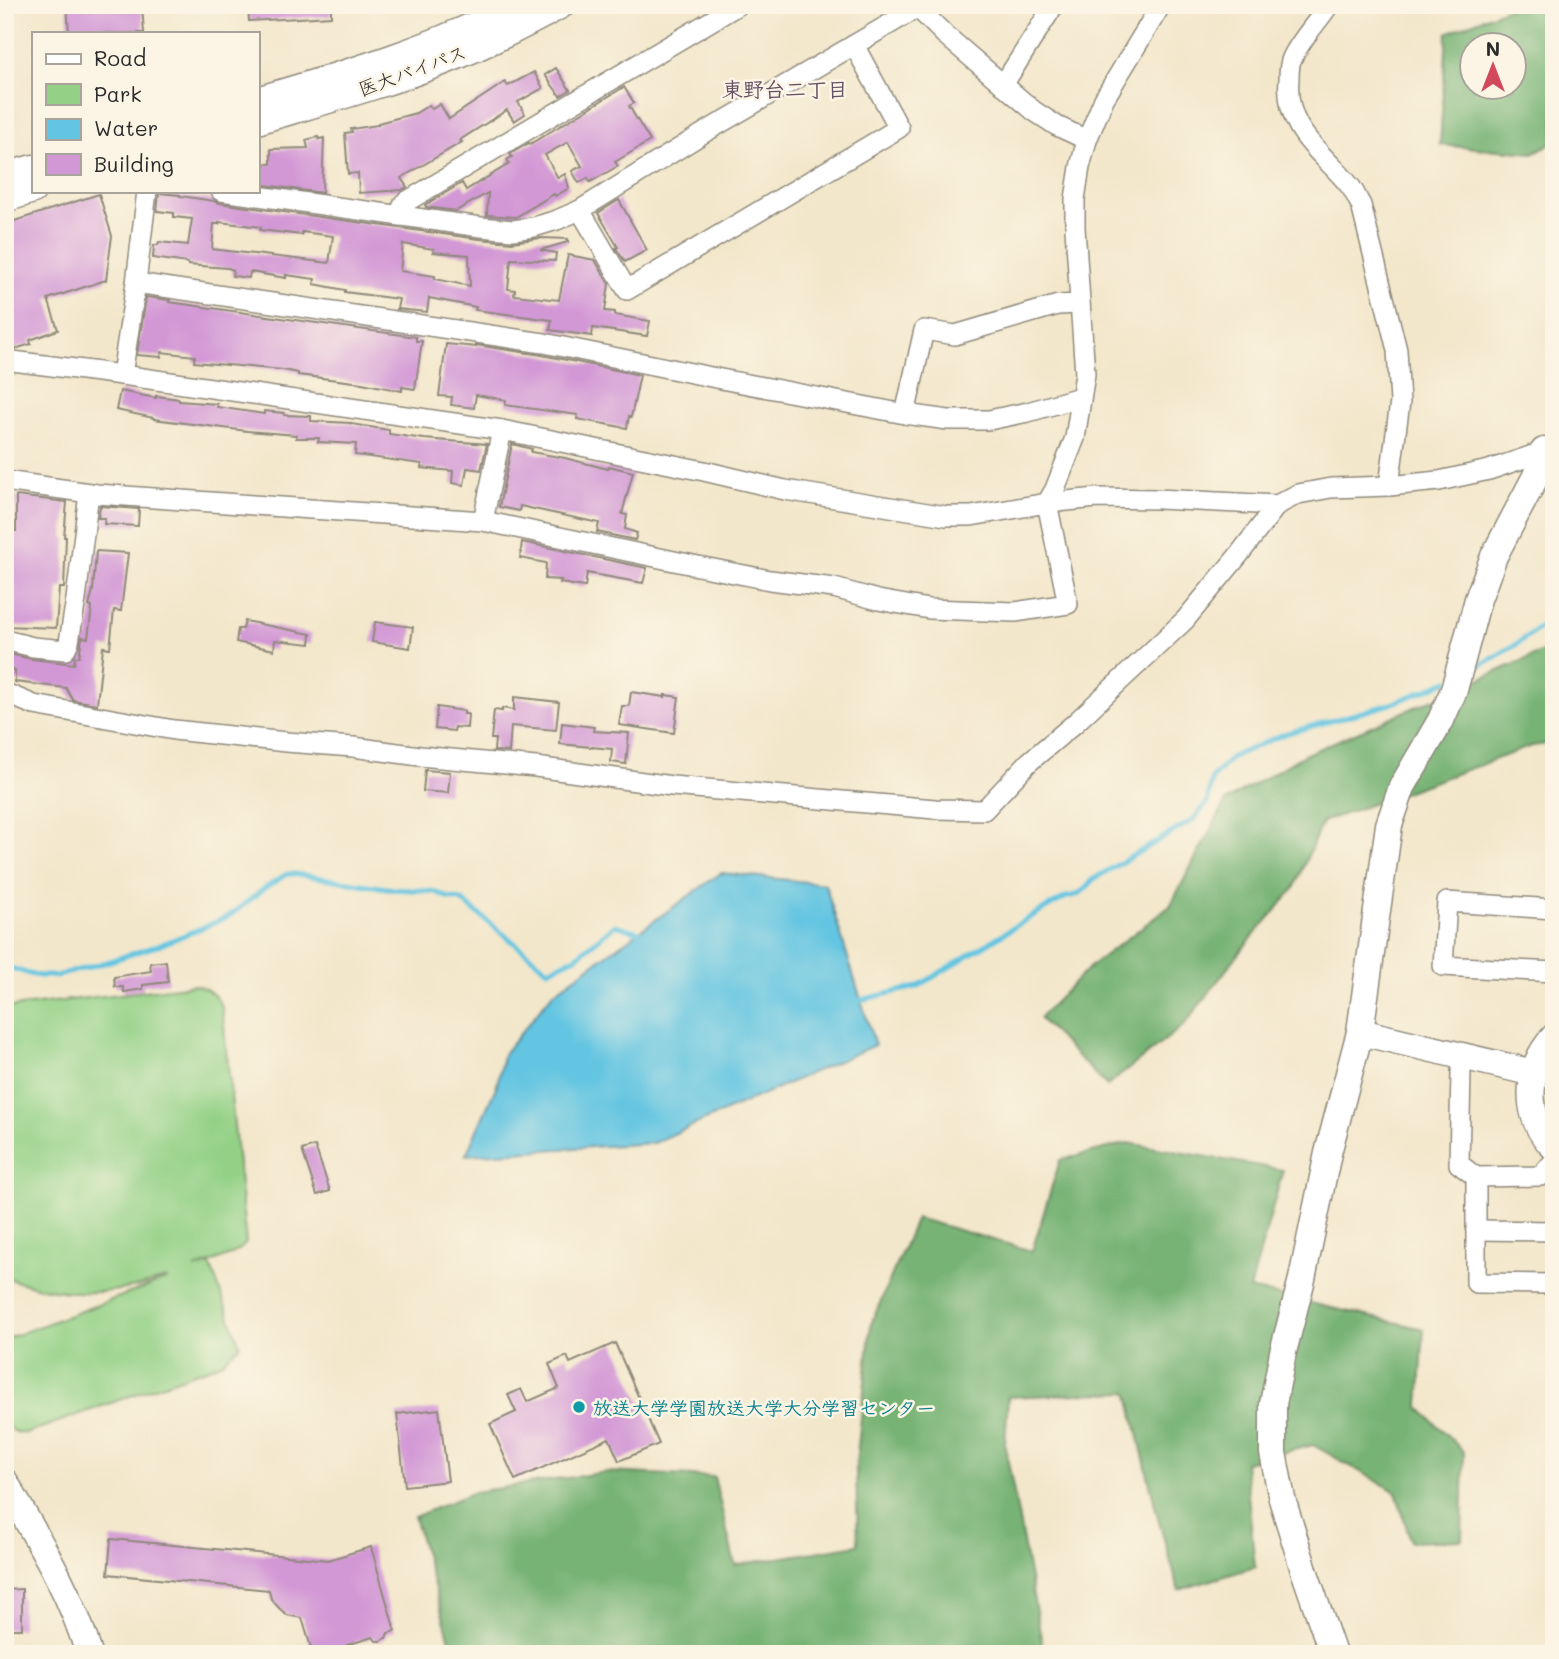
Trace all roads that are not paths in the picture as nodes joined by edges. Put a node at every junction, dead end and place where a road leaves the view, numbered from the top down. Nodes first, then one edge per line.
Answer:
1 (516, 5) edge
2 (561, 5) edge
3 (738, 5) edge
4 (1054, 5) edge
5 (1161, 5) edge
6 (1329, 5) edge
7 (916, 6) edge
8 (854, 45) junction
9 (1003, 85) junction
10 (259, 99) edge
11 (259, 120) edge
12 (1087, 140) junction
13 (32, 168) edge
14 (5, 176) edge
15 (32, 190) edge
16 (147, 192) edge
17 (228, 192) edge
18 (5, 199) edge
19 (580, 210) junction
20 (400, 216) junction
21 (136, 283) junction
22 (1079, 303) junction
23 (5, 360) edge
24 (122, 375) junction
25 (1080, 397) junction
26 (905, 414) junction
27 (502, 430) junction
28 (1549, 450) edge
29 (6, 485) edge
30 (1389, 486) junction
31 (89, 493) junction
32 (1047, 503) junction
33 (1277, 505) junction
34 (483, 521) junction
35 (5, 640) edge
36 (5, 693) edge
37 (1554, 909) edge
38 (1554, 972) edge
39 (1360, 1032) junction
40 (1554, 1037) edge
41 (1464, 1057) junction
42 (1534, 1073) junction
43 (1554, 1147) edge
44 (1554, 1161) edge
45 (1476, 1177) junction
46 (1476, 1230) junction
47 (1554, 1231) edge
48 (1554, 1284) edge
49 (5, 1482) edge
50 (89, 1654) edge
51 (1334, 1654) edge

1 - 10 street, 医大バイパス
2 - 11 street, 医大バイパス
3 - 20 street
4 - 9 street
5 - 12 street
6 - 30 street
7 - 8 street
7 - 9 street
8 - 19 street
8 - 19 street
9 - 12 street
12 - 22 street
13 - 14 street
15 - 18 street
16 - 21 street
17 - 20 street
19 - 20 street
21 - 24 street
21 - 26 street
22 - 25 street
22 - 26 street
23 - 24 street
24 - 27 street
25 - 26 street
25 - 32 street
27 - 32 street
27 - 34 street
28 - 30 street
28 - 39 street
29 - 31 street
30 - 33 street
31 - 34 street
31 - 35 street
32 - 33 street
32 - 34 street
33 - 36 street
37 - 38 street
39 - 41 street
39 - 51 street
40 - 42 street
41 - 42 street
41 - 45 street
42 - 43 street
44 - 45 street
45 - 46 street
46 - 47 street
46 - 48 street
49 - 50 street

